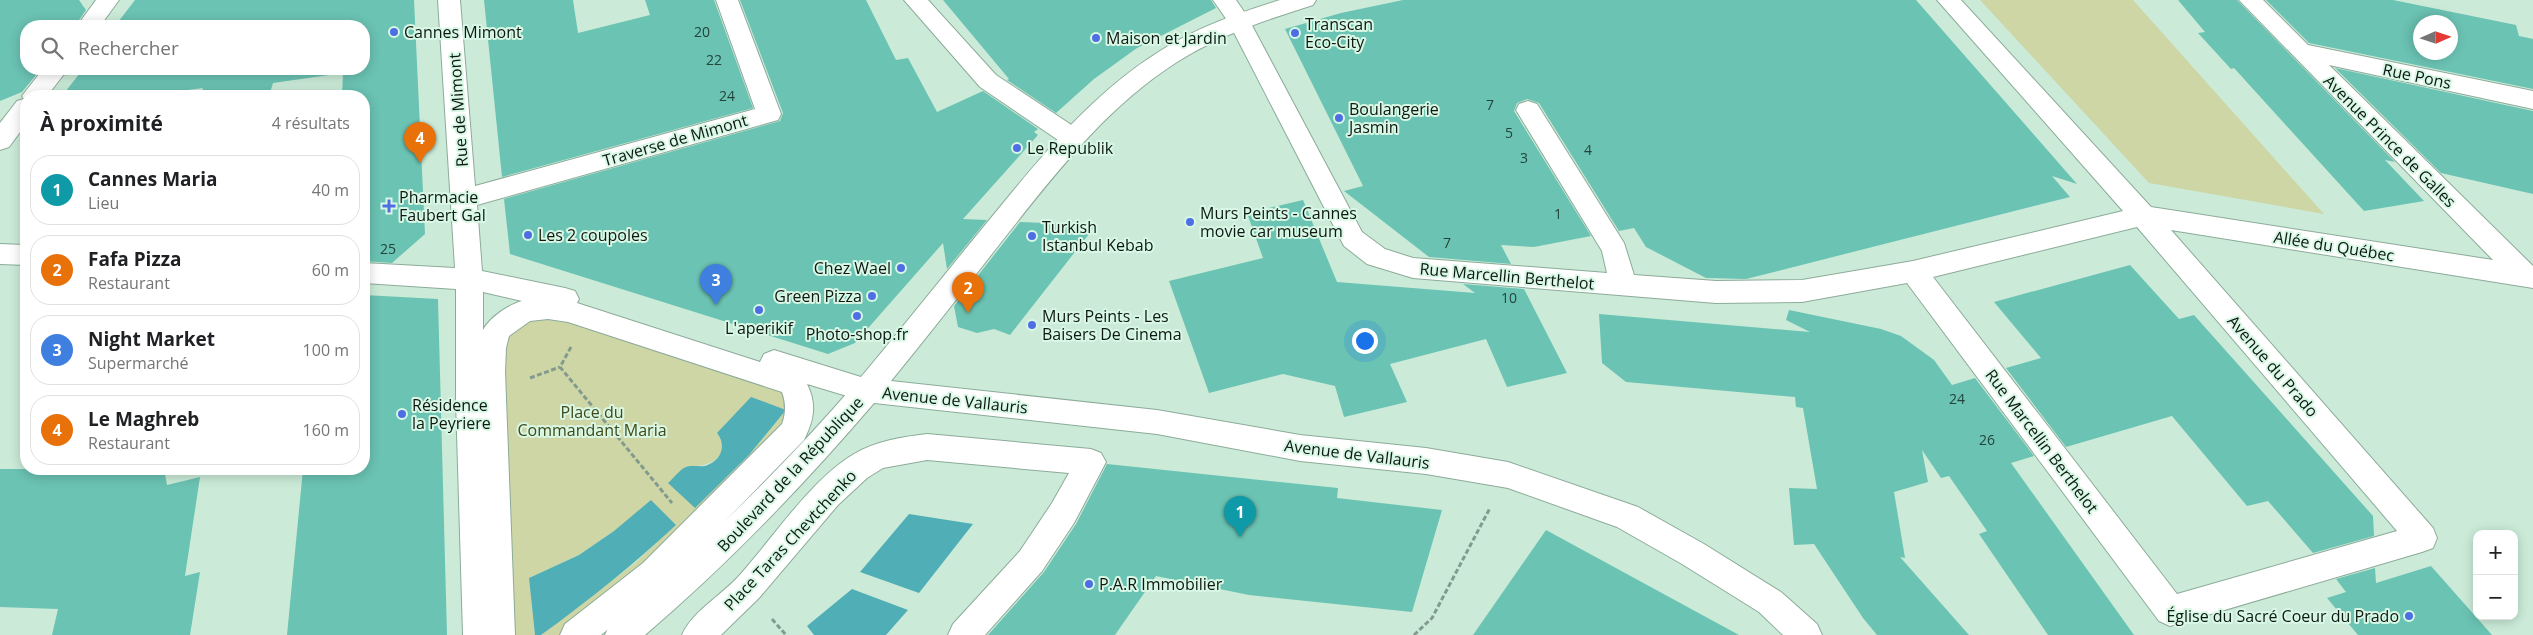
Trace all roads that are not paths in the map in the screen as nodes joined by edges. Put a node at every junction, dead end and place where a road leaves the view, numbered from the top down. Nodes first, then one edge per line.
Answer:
1 (108, 0) edge
2 (449, 0) edge
3 (728, 0) edge
4 (915, 0) edge
5 (1224, 0) edge
6 (1304, 0) edge
7 (1948, 0) edge
8 (2250, 0) edge
9 (93, 20) edge
10 (1239, 21) junction
11 (2301, 51) junction
12 (51, 75) edge
13 (39, 90) edge
14 (2533, 100) edge
15 (1528, 110) dead end
16 (20, 114) edge
17 (2, 137) edge
18 (1073, 138) junction
19 (464, 198) junction
20 (2143, 216) junction
21 (0, 254) edge
22 (20, 255) edge
23 (1913, 271) junction
24 (370, 274) edge
25 (2529, 277) edge
26 (469, 279) junction
27 (1624, 285) junction
28 (867, 390) junction
29 (2170, 611) joint
30 (479, 635) edge
31 (499, 635) edge
32 (576, 635) edge
33 (621, 635) edge
34 (698, 635) edge
35 (964, 635) edge
36 (1806, 635) edge

1 - 9 street
2 - 19 street, Rue de Mimont
3 - 19 street, Traverse de Mimont
4 - 18 street
5 - 10 street, Rue Marcellin Berthelot
6 - 10 street, Boulevard de la République
7 - 20 street, Avenue du Prado
8 - 11 street, Avenue Prince de Galles
10 - 18 street, Boulevard de la République
10 - 27 street, Rue Marcellin Berthelot
11 - 14 street, Rue Pons
11 - 25 street, Avenue Prince de Galles
12 - 13 street
15 - 27 street
16 - 17 street
18 - 28 street, Boulevard de la République
19 - 26 street, Rue de Mimont
20 - 23 street, Rue Marcellin Berthelot
20 - 25 street, Allée du Québec
20 - 29 street, Avenue du Prado
21 - 22 street
23 - 27 street, Rue Marcellin Berthelot
23 - 29 street, Rue Marcellin Berthelot
24 - 26 street
26 - 28 street
26 - 30 street
28 - 33 street, Boulevard de la République
28 - 36 street, Avenue de Vallauris
31 - 32 street
34 - 35 street, Place Taras Chevtchenko

